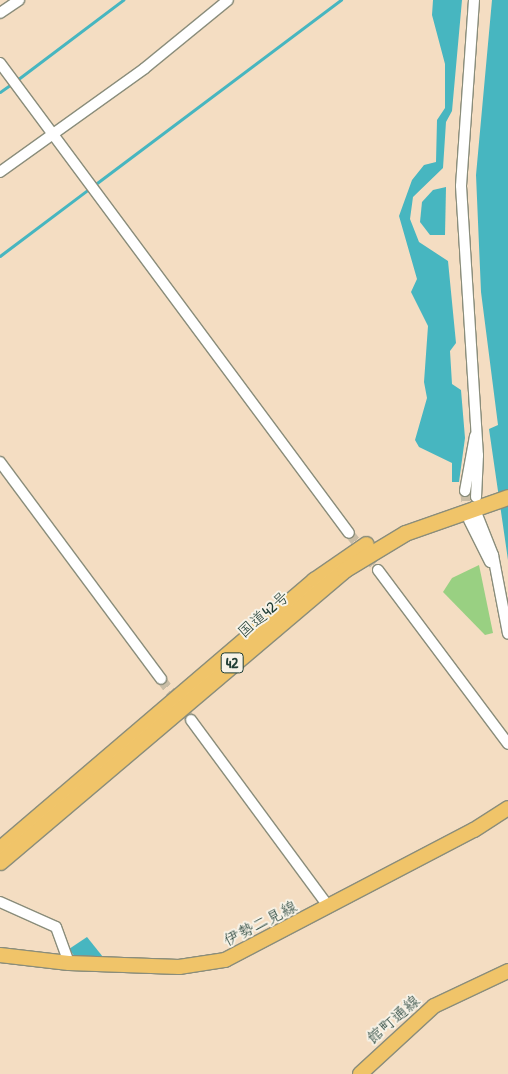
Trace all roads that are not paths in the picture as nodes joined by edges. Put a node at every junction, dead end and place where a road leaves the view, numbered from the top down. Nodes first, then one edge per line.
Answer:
1 (19, 0) edge
2 (228, 0) edge
3 (474, 0) edge
4 (0, 13) edge
5 (0, 62) edge
6 (53, 134) junction
7 (0, 172) edge
8 (0, 462) edge
9 (508, 486) edge
10 (508, 497) edge
11 (476, 502) junction
12 (349, 533) tunnel mouth
13 (378, 570) tunnel mouth
14 (508, 634) edge
15 (161, 679) tunnel mouth
16 (191, 720) tunnel mouth
17 (508, 744) edge
18 (508, 808) edge
19 (0, 848) edge
20 (0, 862) edge
21 (0, 902) edge
22 (329, 907) junction
23 (0, 955) edge
24 (69, 963) junction
25 (508, 971) edge
26 (360, 1074) edge

1 - 4 street
2 - 6 street
3 - 11 street
5 - 6 street
6 - 7 street
6 - 12 street
8 - 15 street
9 - 11 highway, 国道42号 / 42
10 - 11 highway, 国道42号 / 42
11 - 14 street
11 - 19 highway, 国道42号 / 42
11 - 20 highway, 国道42号 / 42
13 - 17 street
16 - 22 street
18 - 22 main road, 伊勢二見線
21 - 24 street
22 - 24 main road, 伊勢二見線
23 - 24 main road, 伊勢二見線
25 - 26 main road, 館町通線

